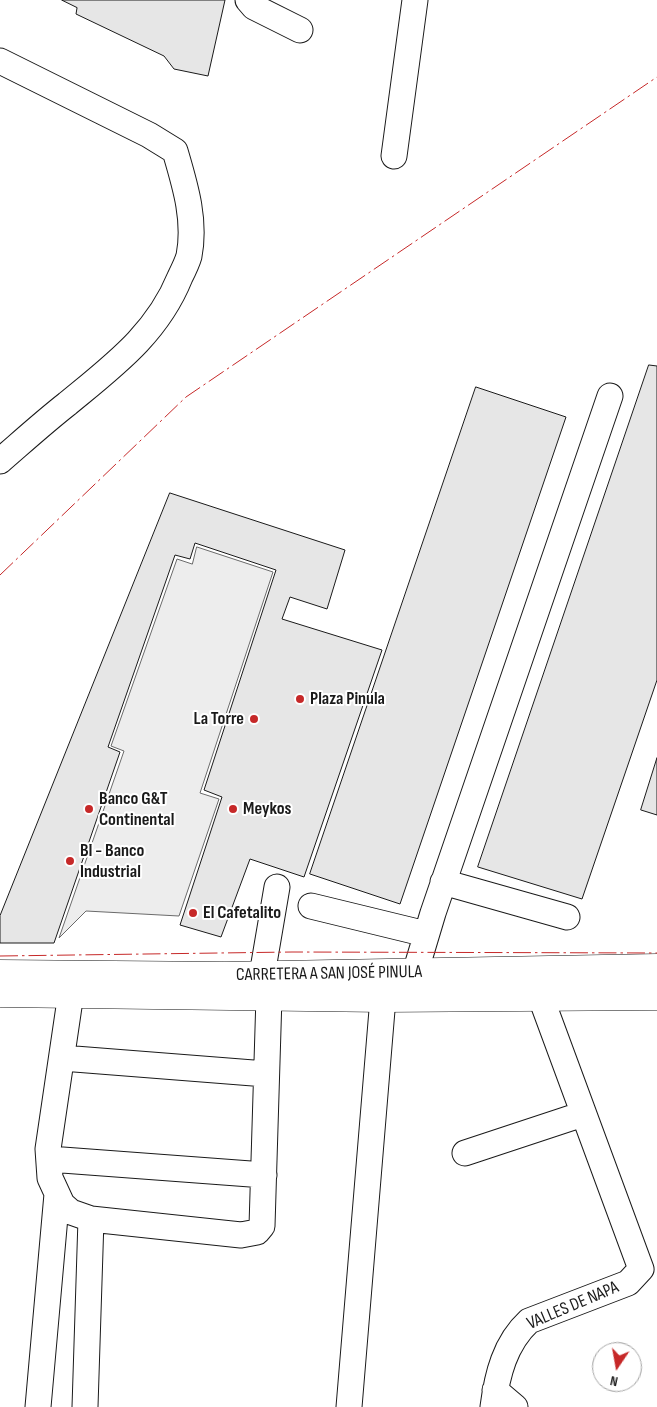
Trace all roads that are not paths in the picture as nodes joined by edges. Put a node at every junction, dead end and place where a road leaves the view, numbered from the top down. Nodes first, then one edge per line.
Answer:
1 (248, 0) edge
2 (415, 0) edge
3 (300, 30) dead end
4 (0, 61) edge
5 (394, 156) dead end
6 (610, 396) dead end
7 (0, 461) edge
8 (443, 882) junction
9 (277, 887) dead end
10 (310, 906) dead end
11 (567, 917) dead end
12 (426, 934) junction
13 (657, 968) edge
14 (0, 974) edge
15 (414, 974) junction
16 (265, 986) junction
17 (0, 993) edge
18 (71, 993) junction
19 (657, 996) edge
20 (383, 998) junction
21 (541, 998) junction
22 (62, 1058) junction
23 (266, 1074) junction
24 (583, 1114) junction
25 (465, 1153) dead end
26 (48, 1159) junction
27 (264, 1175) junction
28 (57, 1194) junction
29 (91, 1219) junction
30 (494, 1398) edge
31 (38, 1407) edge
32 (85, 1407) edge
33 (349, 1407) edge
34 (515, 1407) edge

1 - 3 street
2 - 5 street
4 - 7 street
6 - 8 street
8 - 11 street
8 - 12 street
9 - 16 street
10 - 12 street
12 - 15 street
13 - 15 main road, CARRETERA A SAN JOSÉ PINULA
14 - 16 main road, CARRETERA A SAN JOSÉ PINULA
15 - 16 main road, CARRETERA A SAN JOSÉ PINULA
16 - 18 main road, CARRETERA A SAN JOSÉ PINULA
16 - 20 main road, CARRETERA A SAN JOSÉ PINULA
16 - 23 street
17 - 18 main road, CARRETERA A SAN JOSÉ PINULA
18 - 22 street
19 - 21 main road, CARRETERA A SAN JOSÉ PINULA
20 - 21 main road, CARRETERA A SAN JOSÉ PINULA
20 - 33 street
21 - 24 street, VALLES DE NAPA
22 - 23 street
22 - 26 street
23 - 27 street
24 - 25 street
24 - 30 street, VALLES DE NAPA
26 - 27 street
26 - 28 street
27 - 29 street
28 - 29 street
28 - 31 street
29 - 32 street
30 - 34 street, VALLES DE NAPA

